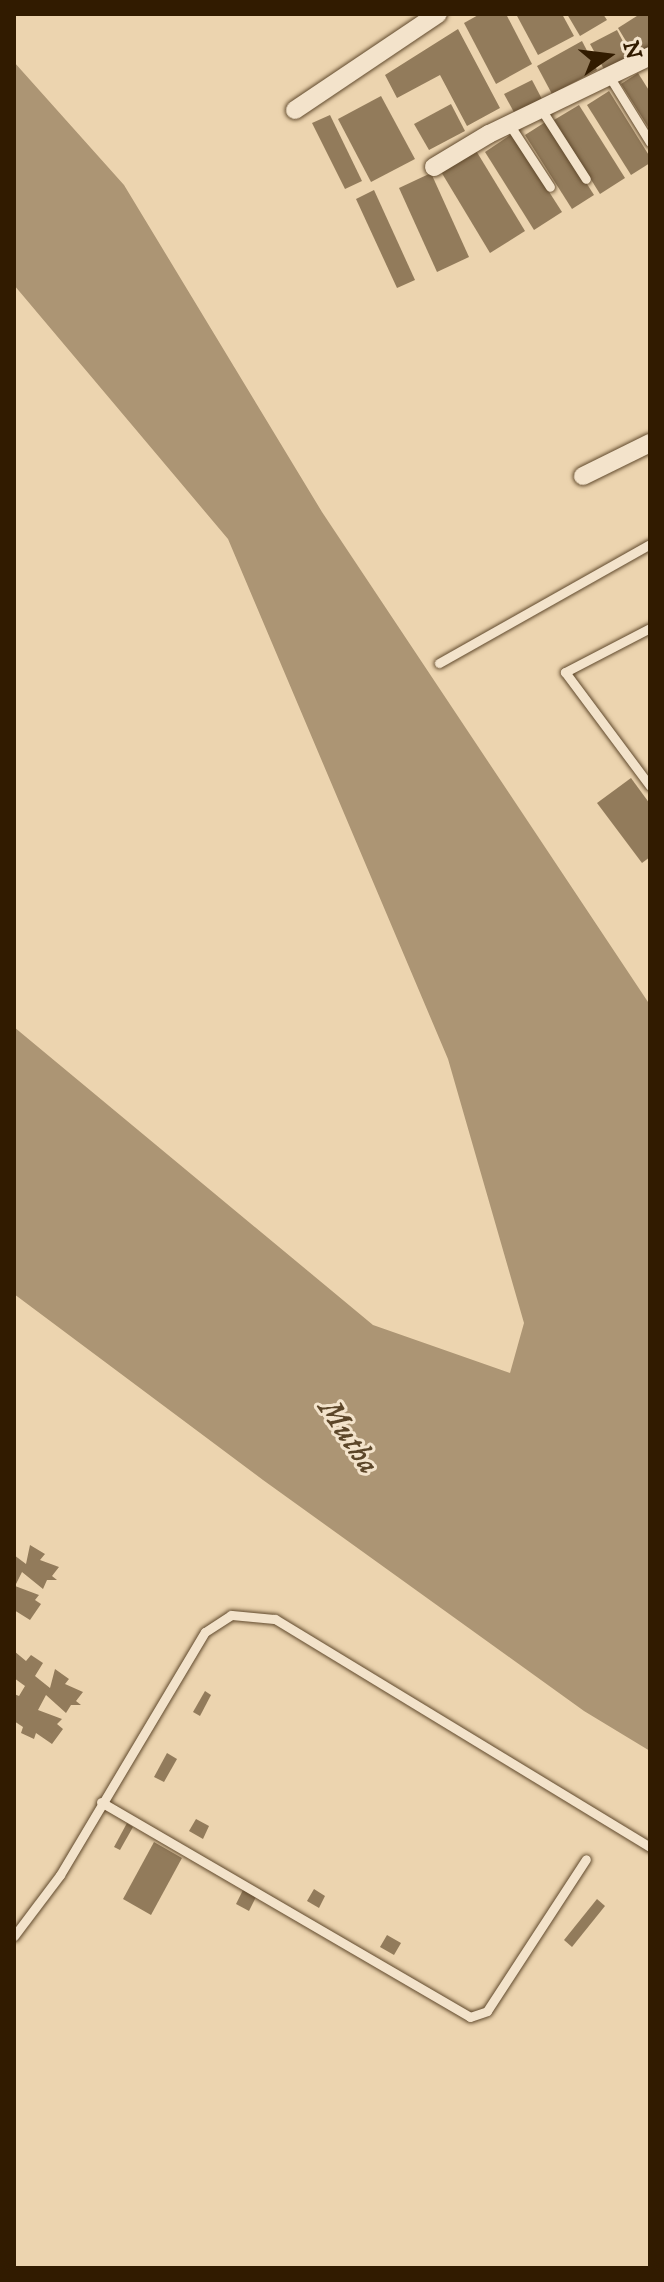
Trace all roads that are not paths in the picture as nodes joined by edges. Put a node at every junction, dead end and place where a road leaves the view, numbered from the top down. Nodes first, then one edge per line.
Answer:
1 (438, 14) edge
2 (650, 56) edge
3 (609, 76) junction
4 (541, 109) junction
5 (295, 110) dead end
6 (509, 124) junction
7 (650, 142) edge
8 (434, 167) dead end
9 (586, 179) dead end
10 (550, 187) dead end
11 (650, 443) edge
12 (583, 476) dead end
13 (650, 544) edge
14 (650, 628) edge
15 (439, 663) dead end
16 (650, 786) edge
17 (101, 1802) junction
18 (650, 1847) edge
19 (586, 1859) dead end
20 (14, 1936) edge

1 - 5 street
2 - 3 street
3 - 4 street
3 - 7 lane
4 - 6 street
4 - 9 lane
6 - 8 street
6 - 10 lane
11 - 12 street
13 - 15 lane
14 - 16 lane
17 - 18 lane
17 - 19 lane
17 - 20 lane

